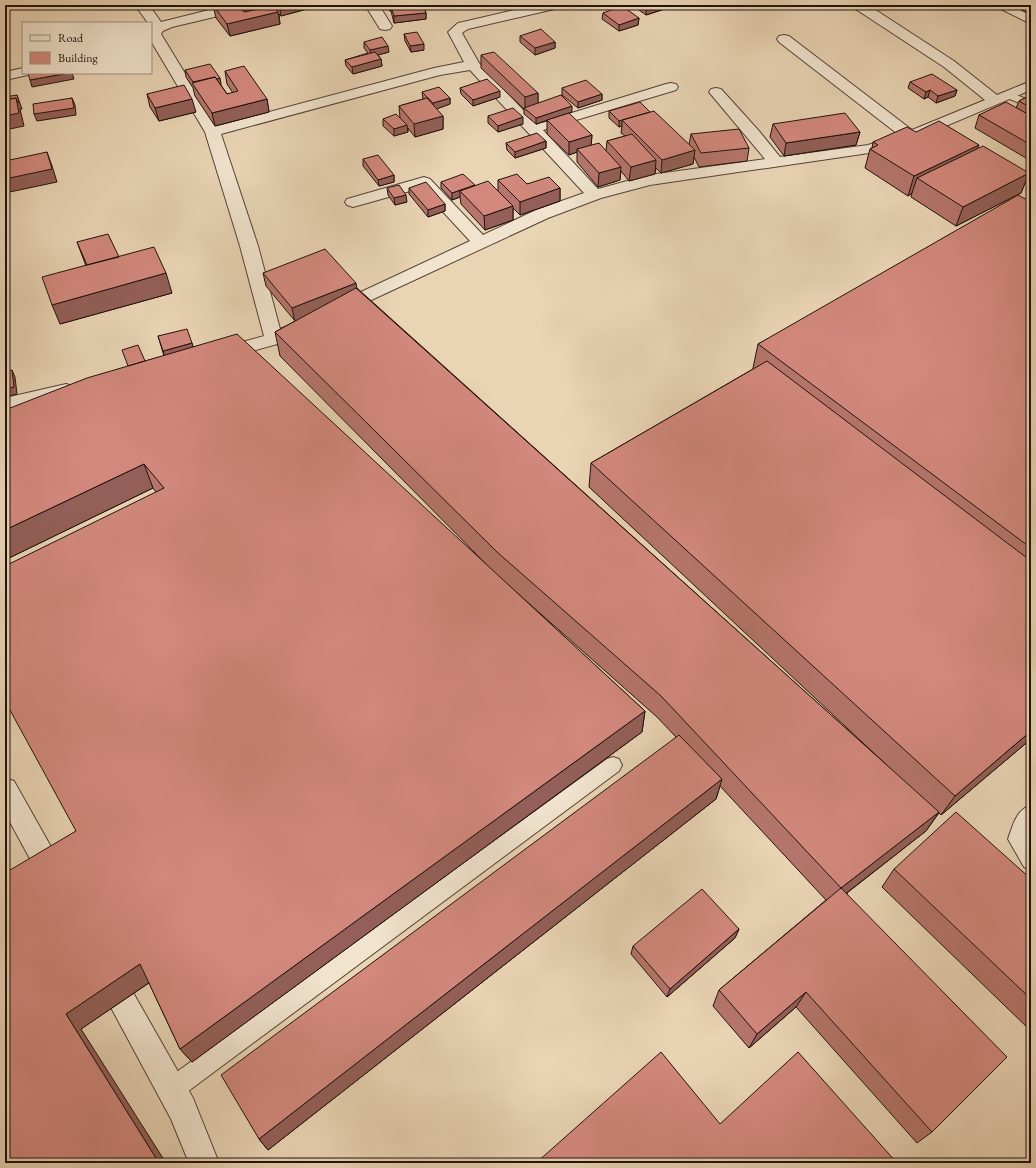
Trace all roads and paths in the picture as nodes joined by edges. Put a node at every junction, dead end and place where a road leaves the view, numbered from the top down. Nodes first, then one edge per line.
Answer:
1 (142, 5) edge
2 (226, 5) edge
3 (372, 5) edge
4 (554, 5) edge
5 (859, 5) edge
6 (1004, 5) edge
7 (1031, 20) edge
8 (385, 26) dead end
9 (158, 28) junction
10 (784, 39) dead end
11 (473, 65) junction
12 (22, 72) edge
13 (5, 76) edge
14 (1031, 85) edge
15 (671, 87) dead end
16 (716, 92) dead end
17 (1003, 98) junction
18 (1031, 105) edge
19 (534, 129) junction
20 (212, 132) junction
21 (910, 136) junction
22 (776, 162) junction
23 (596, 195) junction
24 (353, 202) dead end
25 (481, 243) junction
26 (274, 339) junction
27 (207, 358) edge
28 (83, 387) edge
29 (5, 405) edge
30 (613, 765) dead end
31 (5, 789) edge
32 (1031, 813) edge
33 (1031, 861) edge
34 (67, 901) edge
35 (98, 957) edge
36 (171, 1090) junction
37 (204, 1163) edge

1 - 9 street
2 - 9 street
3 - 8 street
4 - 11 street
5 - 17 street
6 - 7 street
9 - 20 street
10 - 21 street
11 - 19 street
11 - 20 street
12 - 13 street
14 - 17 street
15 - 19 street
16 - 22 street
17 - 18 lane
17 - 21 street
19 - 23 street
20 - 26 street
21 - 22 street
22 - 23 street
23 - 25 street
24 - 25 street
25 - 26 street
26 - 27 street
28 - 29 street
30 - 36 lane
31 - 34 street
32 - 33 lane
35 - 36 street
36 - 37 street

